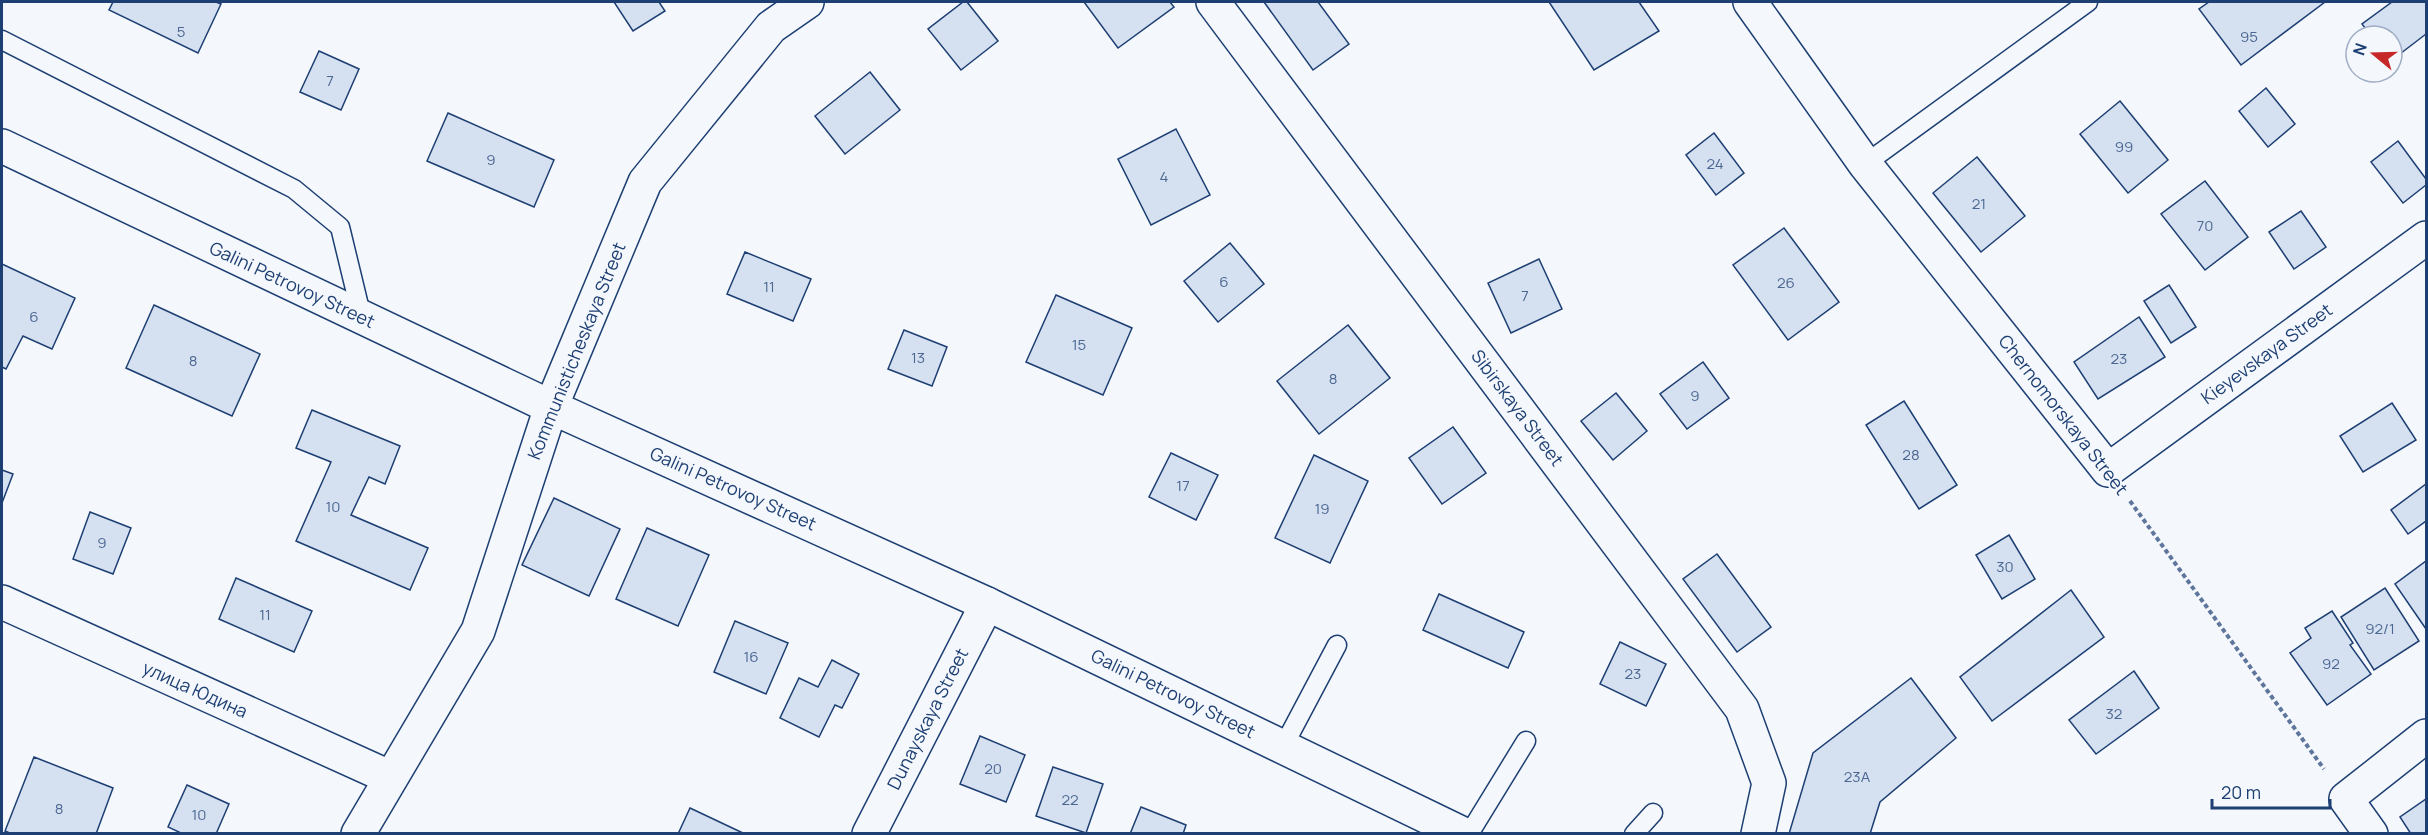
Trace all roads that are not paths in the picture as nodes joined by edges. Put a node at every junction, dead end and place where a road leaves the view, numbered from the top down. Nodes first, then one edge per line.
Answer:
1 (807, 2) edge
2 (1213, 2) edge
3 (1750, 2) edge
4 (2088, 2) edge
5 (2, 40) edge
6 (2, 146) edge
7 (1865, 164) junction
8 (2427, 238) edge
9 (362, 318) junction
10 (551, 407) junction
11 (2108, 470) joint
12 (2, 602) edge
13 (987, 604) junction
14 (1337, 645) dead end
15 (2427, 736) edge
16 (1526, 741) dead end
17 (1282, 747) junction
18 (389, 777) junction
19 (1653, 813) dead end
20 (358, 834) edge
21 (869, 834) edge
22 (1463, 834) edge
23 (1469, 834) edge
24 (1634, 834) edge
25 (1758, 834) edge
26 (2371, 834) edge

1 - 10 street, Kommunisticheskaya Street
2 - 25 street, Sibirskaya Street
3 - 7 street, Chernomorskaya Street
4 - 7 lane
5 - 9 lane
6 - 9 street, Galini Petrovoy Street
7 - 11 street, Chernomorskaya Street
8 - 11 street, Kieyevskaya Street
9 - 10 street, Galini Petrovoy Street
10 - 13 street, Galini Petrovoy Street
10 - 18 street, Kommunisticheskaya Street
12 - 18 street, улица Юдина
13 - 17 street, Galini Petrovoy Street
13 - 21 street, Dunayskaya Street
14 - 17 lane
15 - 26 street
16 - 23 lane
17 - 22 street, Galini Petrovoy Street
18 - 20 street, Kommunisticheskaya Street
19 - 24 lane

